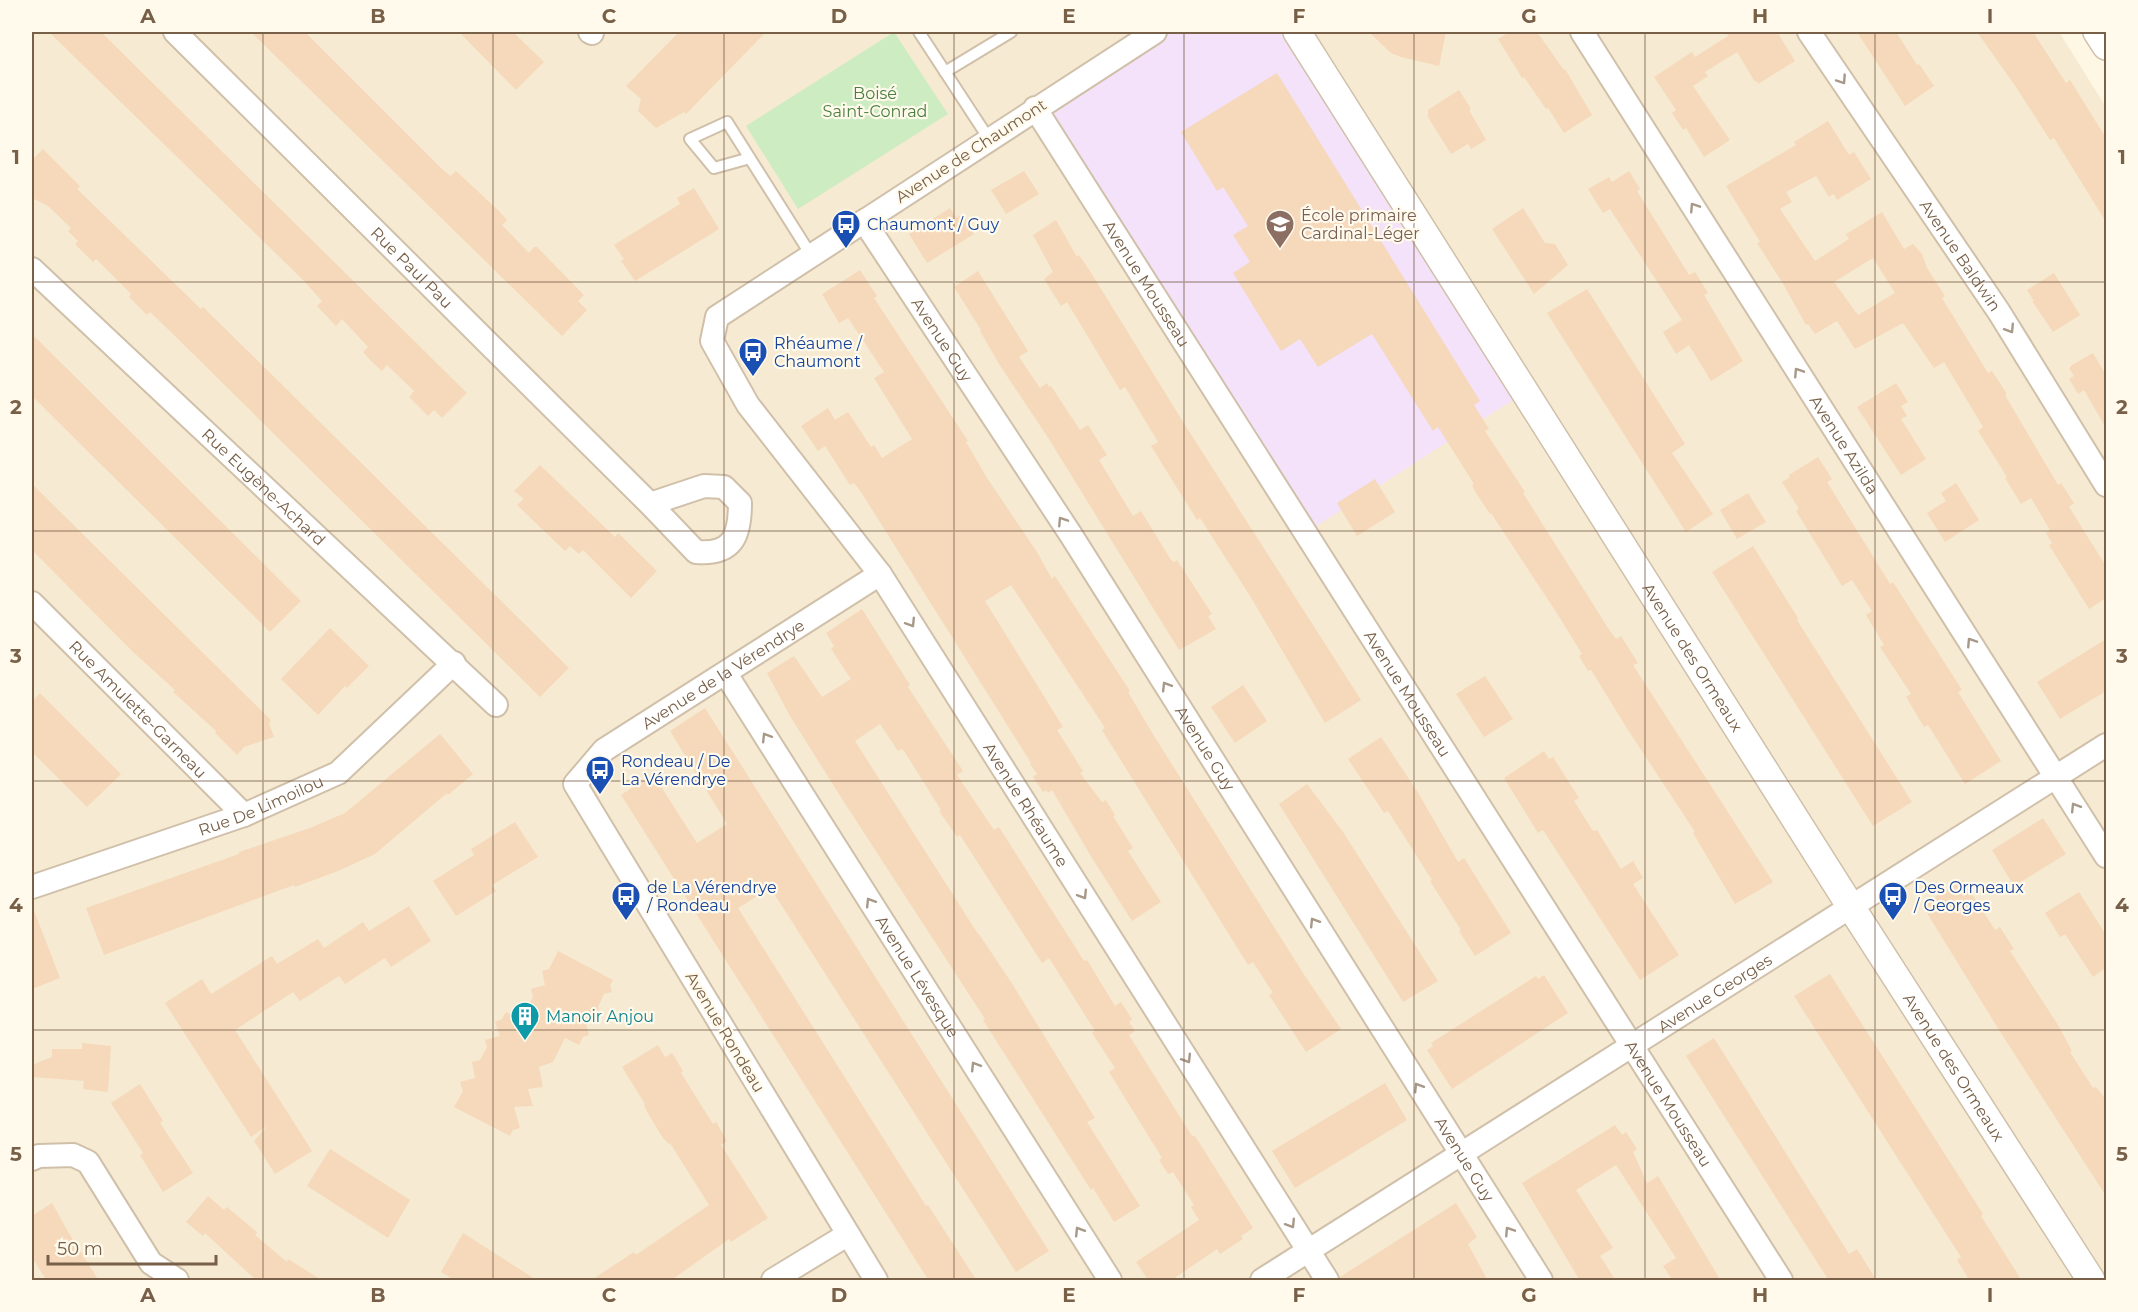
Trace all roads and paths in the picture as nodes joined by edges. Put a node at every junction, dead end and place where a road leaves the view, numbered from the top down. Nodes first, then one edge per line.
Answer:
1 (175, 32) edge
2 (919, 32) edge
3 (1011, 32) edge
4 (1155, 32) edge
5 (1297, 32) edge
6 (1582, 32) edge
7 (1809, 32) edge
8 (2097, 32) edge
9 (2106, 46) edge
10 (945, 72) junction
11 (1035, 108) junction
12 (989, 139) junction
13 (750, 158) junction
14 (864, 221) junction
15 (812, 255) junction
16 (32, 268) edge
17 (712, 341) joint
18 (2106, 485) edge
19 (651, 504) dead end
20 (880, 574) junction
21 (32, 603) edge
22 (454, 663) junction
23 (726, 674) junction
24 (496, 705) dead end
25 (2106, 745) edge
26 (2056, 776) junction
27 (575, 784) joint
28 (244, 815) junction
29 (2106, 856) edge
30 (32, 887) edge
31 (1851, 907) junction
32 (1631, 1046) junction
33 (1460, 1155) junction
34 (32, 1159) edge
35 (847, 1235) junction
36 (1308, 1251) junction
37 (177, 1281) edge
38 (773, 1281) edge
39 (876, 1281) edge
40 (1110, 1281) edge
41 (1262, 1281) edge
42 (1327, 1281) edge
43 (1541, 1281) edge
44 (1781, 1281) edge
45 (2091, 1281) edge

1 - 19 street, Rue Paul Pau
2 - 10 lane
3 - 10 lane
4 - 11 street, Avenue de Chaumont
5 - 31 street, Avenue des Ormeaux
26 -> 6 street, Avenue Azilda
7 -> 18 street, Avenue Baldwin
8 - 9 street
10 - 12 lane
11 - 12 street, Avenue de Chaumont
11 - 32 street, Avenue Mousseau
12 - 14 street, Avenue de Chaumont
13 - 13 lane
13 - 15 lane
14 - 15 street, Avenue de Chaumont
33 -> 14 street, Avenue Guy
15 - 17 street, Avenue de Chaumont
16 - 22 street, Rue Eugène-Achard
17 - 20 street, Avenue Rhéaume
20 - 23 street, Avenue de la Vérendrye
20 -> 36 street, Avenue Rhéaume
21 - 28 street, Rue Amulette-Garneau
22 - 24 street, Rue Eugène-Achard
22 - 28 street, Rue De Limoilou
23 - 27 street, Avenue de la Vérendrye
40 -> 23 street, Avenue Lévesque
25 - 26 street, Avenue Georges
29 -> 26 street, Avenue Azilda
26 - 31 street, Avenue Georges
27 - 35 street, Avenue Rondeau
28 - 30 street, Rue De Limoilou
31 - 32 street, Avenue Georges
31 - 45 street, Avenue des Ormeaux
32 - 33 street, Avenue Georges
32 - 44 street, Avenue Mousseau
33 - 36 street, Avenue Georges
43 -> 33 street, Avenue Guy
34 - 37 street
35 - 38 street
35 - 39 street, Avenue Rondeau
36 - 41 street, Avenue Georges
36 - 42 street, Avenue Rhéaume

